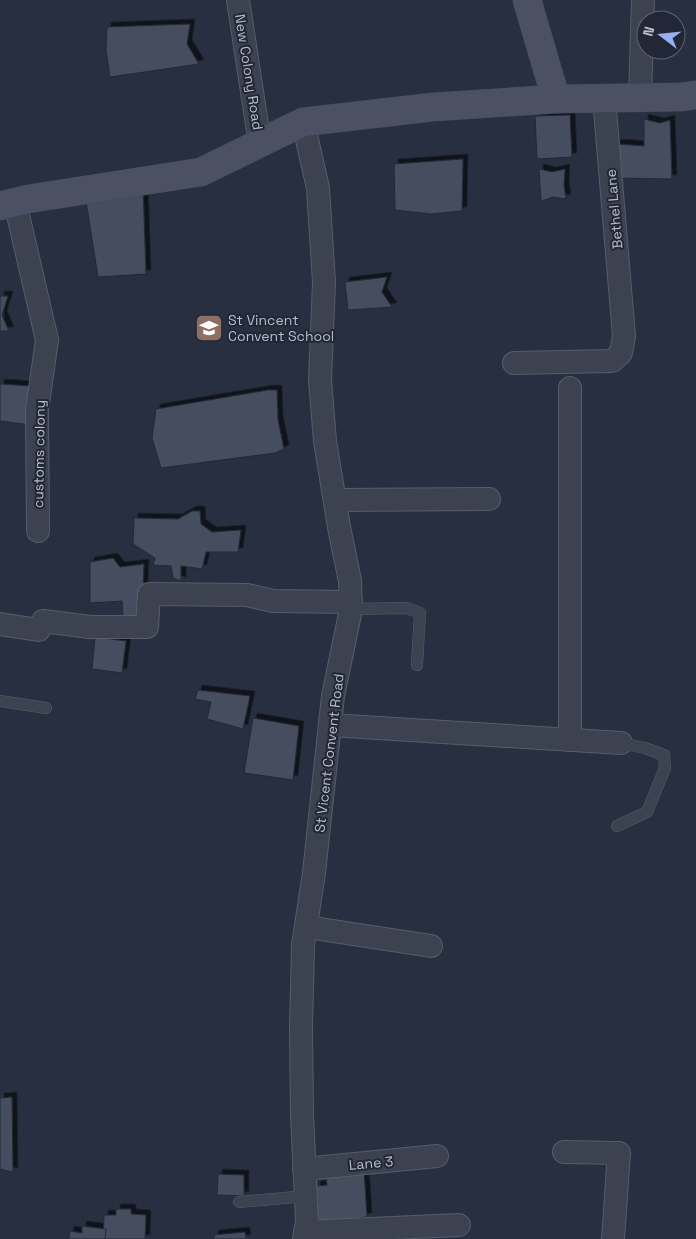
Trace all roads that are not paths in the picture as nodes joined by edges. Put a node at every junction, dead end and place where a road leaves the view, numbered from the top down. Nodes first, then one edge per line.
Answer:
1 (238, 0) edge
2 (527, 0) edge
3 (642, 0) edge
4 (696, 95) edge
5 (604, 98) junction
6 (640, 98) junction
7 (556, 99) junction
8 (303, 122) junction
9 (260, 144) junction
10 (8, 204) edge
11 (514, 363) dead end
12 (570, 388) dead end
13 (489, 499) dead end
14 (334, 500) junction
15 (38, 531) dead end
16 (351, 605) junction
17 (0, 624) edge
18 (417, 664) dead end
19 (0, 701) edge
20 (46, 708) dead end
21 (330, 725) junction
22 (570, 740) junction
23 (621, 743) joint
24 (617, 826) dead end
25 (307, 927) junction
26 (431, 946) dead end
27 (564, 1152) dead end
28 (437, 1156) dead end
29 (304, 1169) junction
30 (306, 1196) junction
31 (239, 1202) dead end
32 (459, 1225) dead end
33 (304, 1236) edge
34 (613, 1239) edge

1 - 9 street, New Colony Road
2 - 7 street
3 - 6 street
4 - 6 street
5 - 6 street
5 - 7 street
5 - 11 street, Bethel Lane
7 - 8 street
8 - 9 street
8 - 14 street, St Vicent Convent Road
9 - 10 street
10 - 15 street, customs colony
12 - 22 street
13 - 14 street
14 - 16 street, St Vicent Convent Road
16 - 17 street
16 - 18 lane
16 - 21 street, St Vicent Convent Road
19 - 20 lane
21 - 22 street
21 - 25 street, St Vicent Convent Road
22 - 23 street
23 - 24 lane
25 - 26 street
25 - 29 street, St Vicent Convent Road
27 - 34 street
28 - 29 street, Lane 3
29 - 30 street, St Vicent Convent Road
30 - 31 lane
30 - 33 street, St Vicent Convent Road
32 - 33 street

